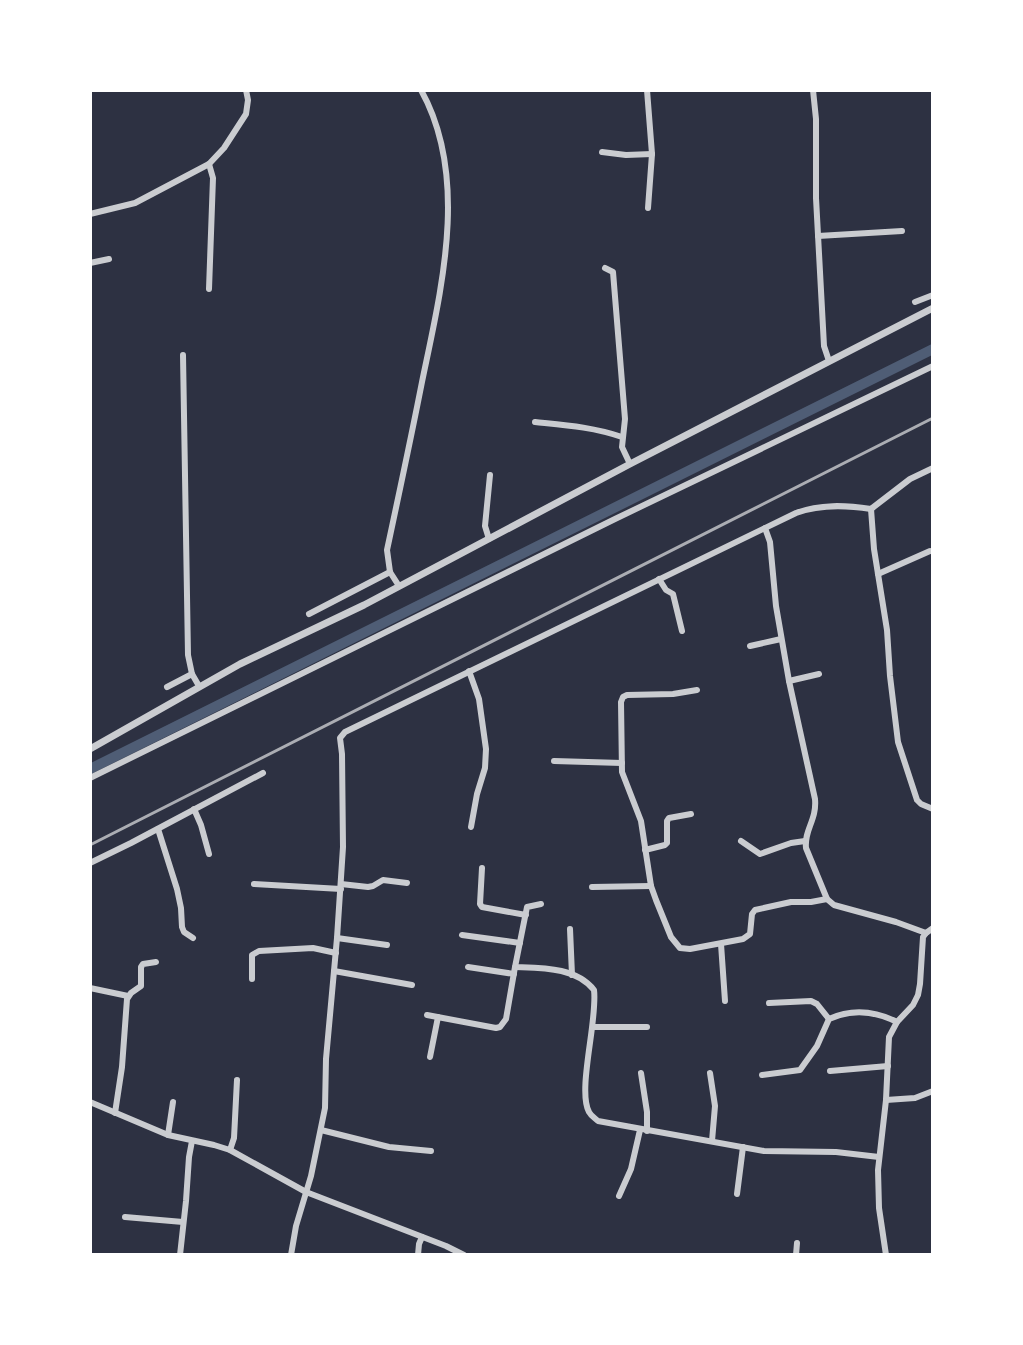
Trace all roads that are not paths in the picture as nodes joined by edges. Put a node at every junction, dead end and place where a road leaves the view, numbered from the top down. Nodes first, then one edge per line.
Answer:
1 (246, 90) edge
2 (421, 90) edge
3 (647, 90) edge
4 (813, 90) edge
5 (602, 152) dead end
6 (652, 154) junction
7 (209, 164) junction
8 (648, 208) dead end
9 (90, 214) edge
10 (902, 231) dead end
11 (818, 236) junction
12 (109, 259) dead end
13 (90, 263) edge
14 (605, 268) dead end
15 (209, 289) dead end
16 (933, 295) edge
17 (915, 302) dead end
18 (933, 308) edge
19 (183, 355) dead end
20 (829, 361) junction
21 (933, 366) edge
22 (535, 422) dead end
23 (622, 437) junction
24 (630, 464) junction
25 (933, 468) edge
26 (490, 475) dead end
27 (871, 509) junction
28 (765, 528) junction
29 (489, 539) junction
30 (930, 551) dead end
31 (390, 572) junction
32 (878, 574) junction
33 (659, 579) junction
34 (399, 586) junction
35 (309, 614) dead end
36 (682, 631) dead end
37 (781, 639) junction
38 (750, 646) dead end
39 (469, 671) junction
40 (192, 674) junction
41 (819, 674) dead end
42 (789, 681) junction
43 (199, 686) junction
44 (167, 687) dead end
45 (697, 690) dead end
46 (90, 749) edge
47 (554, 761) dead end
48 (622, 763) junction
49 (263, 773) dead end
50 (90, 778) edge
51 (194, 809) junction
52 (933, 809) edge
53 (691, 814) dead end
54 (471, 827) dead end
55 (158, 829) junction
56 (741, 841) dead end
57 (805, 841) junction
58 (645, 850) junction
59 (209, 854) dead end
60 (90, 863) edge
61 (482, 868) dead end
62 (407, 883) dead end
63 (254, 884) dead end
64 (341, 886) junction
65 (651, 886) junction
66 (592, 887) dead end
67 (827, 899) junction
68 (541, 904) dead end
69 (526, 915) junction
70 (570, 929) dead end
71 (929, 930) edge
72 (462, 935) dead end
73 (193, 938) dead end
74 (337, 938) junction
75 (520, 943) junction
76 (721, 944) junction
77 (387, 945) dead end
78 (336, 953) junction
79 (156, 962) dead end
80 (468, 967) dead end
81 (334, 971) junction
82 (515, 971) junction
83 (572, 975) junction
84 (252, 979) dead end
85 (412, 985) dead end
86 (90, 988) edge
87 (128, 996) junction
88 (725, 1001) dead end
89 (769, 1003) dead end
90 (427, 1015) dead end
91 (438, 1017) junction
92 (829, 1019) junction
93 (897, 1022) junction
94 (593, 1027) junction
95 (647, 1027) dead end
96 (430, 1057) dead end
97 (888, 1066) junction
98 (830, 1071) dead end
99 (641, 1073) dead end
100 (710, 1073) dead end
101 (762, 1075) dead end
102 (237, 1080) dead end
103 (933, 1091) edge
104 (886, 1100) junction
105 (90, 1102) edge
106 (173, 1102) dead end
107 (115, 1113) junction
108 (321, 1130) junction
109 (643, 1130) junction
110 (168, 1135) junction
111 (192, 1141) junction
112 (712, 1141) junction
113 (743, 1147) junction
114 (230, 1150) junction
115 (431, 1151) dead end
116 (879, 1157) junction
117 (306, 1192) junction
118 (737, 1194) dead end
119 (619, 1196) dead end
120 (125, 1217) dead end
121 (183, 1222) junction
122 (422, 1237) junction
123 (797, 1243) dead end
124 (180, 1255) edge
125 (291, 1255) edge
126 (418, 1255) edge
127 (464, 1255) edge
128 (796, 1255) edge
129 (886, 1255) edge

1 - 7 street
2 - 31 street
3 - 6 street
4 - 11 street
5 - 6 street
6 - 8 street
7 - 9 street
7 - 15 street
10 - 11 street
11 - 20 street
12 - 13 street
14 - 23 street
16 - 17 street
18 - 20 street
19 - 40 street
20 - 24 street
21 - 50 street
22 - 23 street
23 - 24 street
24 - 29 street
25 - 27 street
26 - 29 street
27 - 28 street
27 - 32 street
28 - 33 street
28 - 37 street
29 - 34 street
30 - 32 street
31 - 34 street
31 - 35 street
32 - 52 street
33 - 36 street
33 - 39 street
34 - 43 street
37 - 38 street
37 - 42 street
39 - 54 street
39 - 64 street
40 - 43 street
40 - 44 street
41 - 42 street
42 - 57 street
43 - 46 street
45 - 48 street
47 - 48 street
48 - 58 street
49 - 51 street
51 - 55 street
51 - 59 street
53 - 58 street
55 - 60 street
55 - 73 street
56 - 57 street
57 - 67 street
58 - 65 street
61 - 69 street
62 - 64 street
63 - 64 street
64 - 74 street
65 - 66 street
65 - 76 street
67 - 71 street
67 - 76 street
68 - 69 street
69 - 75 street
70 - 83 street
71 - 93 street
72 - 75 street
74 - 77 street
74 - 78 street
75 - 82 street
76 - 88 street
78 - 81 street
78 - 84 street
79 - 87 street
80 - 82 street
81 - 85 street
81 - 108 street
82 - 83 street
82 - 91 street
83 - 94 street
86 - 87 street
87 - 107 street
89 - 92 street
90 - 91 street
91 - 96 street
92 - 93 street
92 - 101 street
93 - 97 street
94 - 95 street
94 - 109 street
97 - 98 street
97 - 104 street
99 - 109 street
100 - 112 street
102 - 114 street
103 - 104 street
104 - 116 street
105 - 107 street
106 - 110 street
107 - 110 street
108 - 115 street
108 - 117 street
109 - 112 street
109 - 119 street
110 - 111 street
111 - 114 street
111 - 121 street
112 - 113 street
113 - 116 street
113 - 118 street
114 - 117 street
116 - 129 street
117 - 122 street
117 - 125 street
120 - 121 street
121 - 124 street
122 - 126 street
122 - 127 street
123 - 128 street

